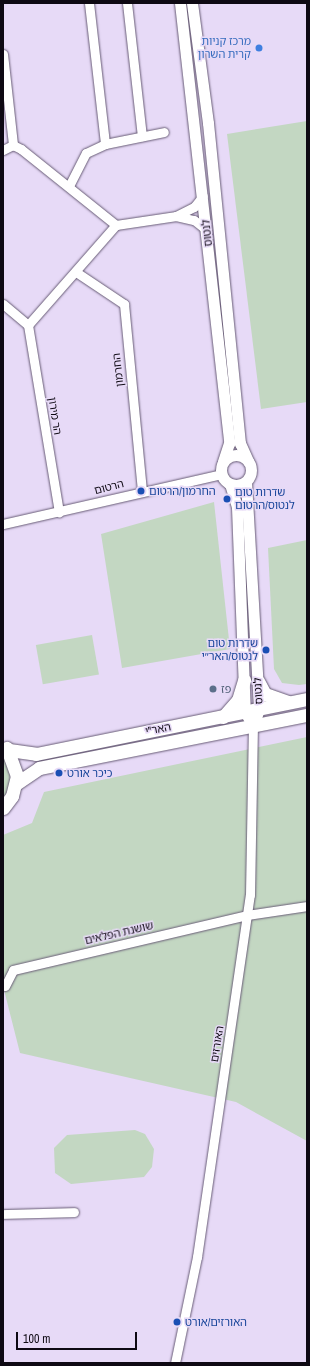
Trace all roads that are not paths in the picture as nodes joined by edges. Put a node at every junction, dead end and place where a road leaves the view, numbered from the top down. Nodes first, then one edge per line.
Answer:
1 (89, 3) edge
2 (127, 3) edge
3 (180, 3) edge
4 (192, 3) edge
5 (3, 54) edge
6 (164, 132) dead end
7 (142, 136) junction
8 (105, 144) junction
9 (13, 145) junction
10 (3, 150) edge
11 (68, 186) junction
12 (203, 196) junction
13 (176, 216) junction
14 (116, 225) junction
15 (207, 230) junction
16 (76, 272) junction
17 (3, 304) edge
18 (28, 325) junction
19 (248, 461) junction
20 (223, 462) junction
21 (222, 474) junction
22 (246, 482) junction
23 (230, 484) junction
24 (142, 491) junction
25 (59, 512) junction
26 (3, 524) edge
27 (244, 680) junction
28 (258, 681) junction
29 (305, 700) edge
30 (290, 703) junction
31 (259, 709) junction
32 (246, 712) junction
33 (306, 715) edge
34 (223, 716) junction
35 (254, 726) junction
36 (6, 747) edge
37 (16, 783) junction
38 (3, 808) edge
39 (307, 906) edge
40 (247, 915) junction
41 (4, 986) dead end
42 (74, 1212) dead end
43 (3, 1214) edge
44 (175, 1363) edge

1 - 8 street
2 - 7 street
3 - 12 street, לנטוס
4 - 19 street, לנטוס
5 - 9 street
6 - 7 street
7 - 8 street
8 - 11 street
9 - 10 street
9 - 11 street
11 - 14 street
12 - 13 street
12 - 15 street, לנטוס
13 - 14 street
13 - 15 street
14 - 16 street
15 - 20 street, לנטוס
16 - 18 street
16 - 24 street, החרמון
17 - 18 street
18 - 25 street, הר מירון
19 - 20 street
19 - 22 street
20 - 21 street
21 - 23 street
21 - 24 street, הרטום
22 - 23 street
22 - 28 street, לנטוס
23 - 27 street, לנטוס
24 - 25 street, הרטום
25 - 26 street, הרטום
27 - 32 street, לנטוס
27 - 34 main road
28 - 30 main road
28 - 31 street, לנטוס
29 - 30 main road, האר"י
30 - 31 main road, האר"י
31 - 32 main road, האר"י
31 - 35 street, לנטוס
32 - 34 main road, האר"י
32 - 35 street, לנטוס
33 - 35 main road, האר"י
34 - 36 main road, האר"י
35 - 37 main road, האר"י
35 - 40 street, האורזים
36 - 37 main road
37 - 38 main road
39 - 40 street, שושנת הפלאים
40 - 41 street, שושנת הפלאים
40 - 44 street, האורזים
42 - 43 street

